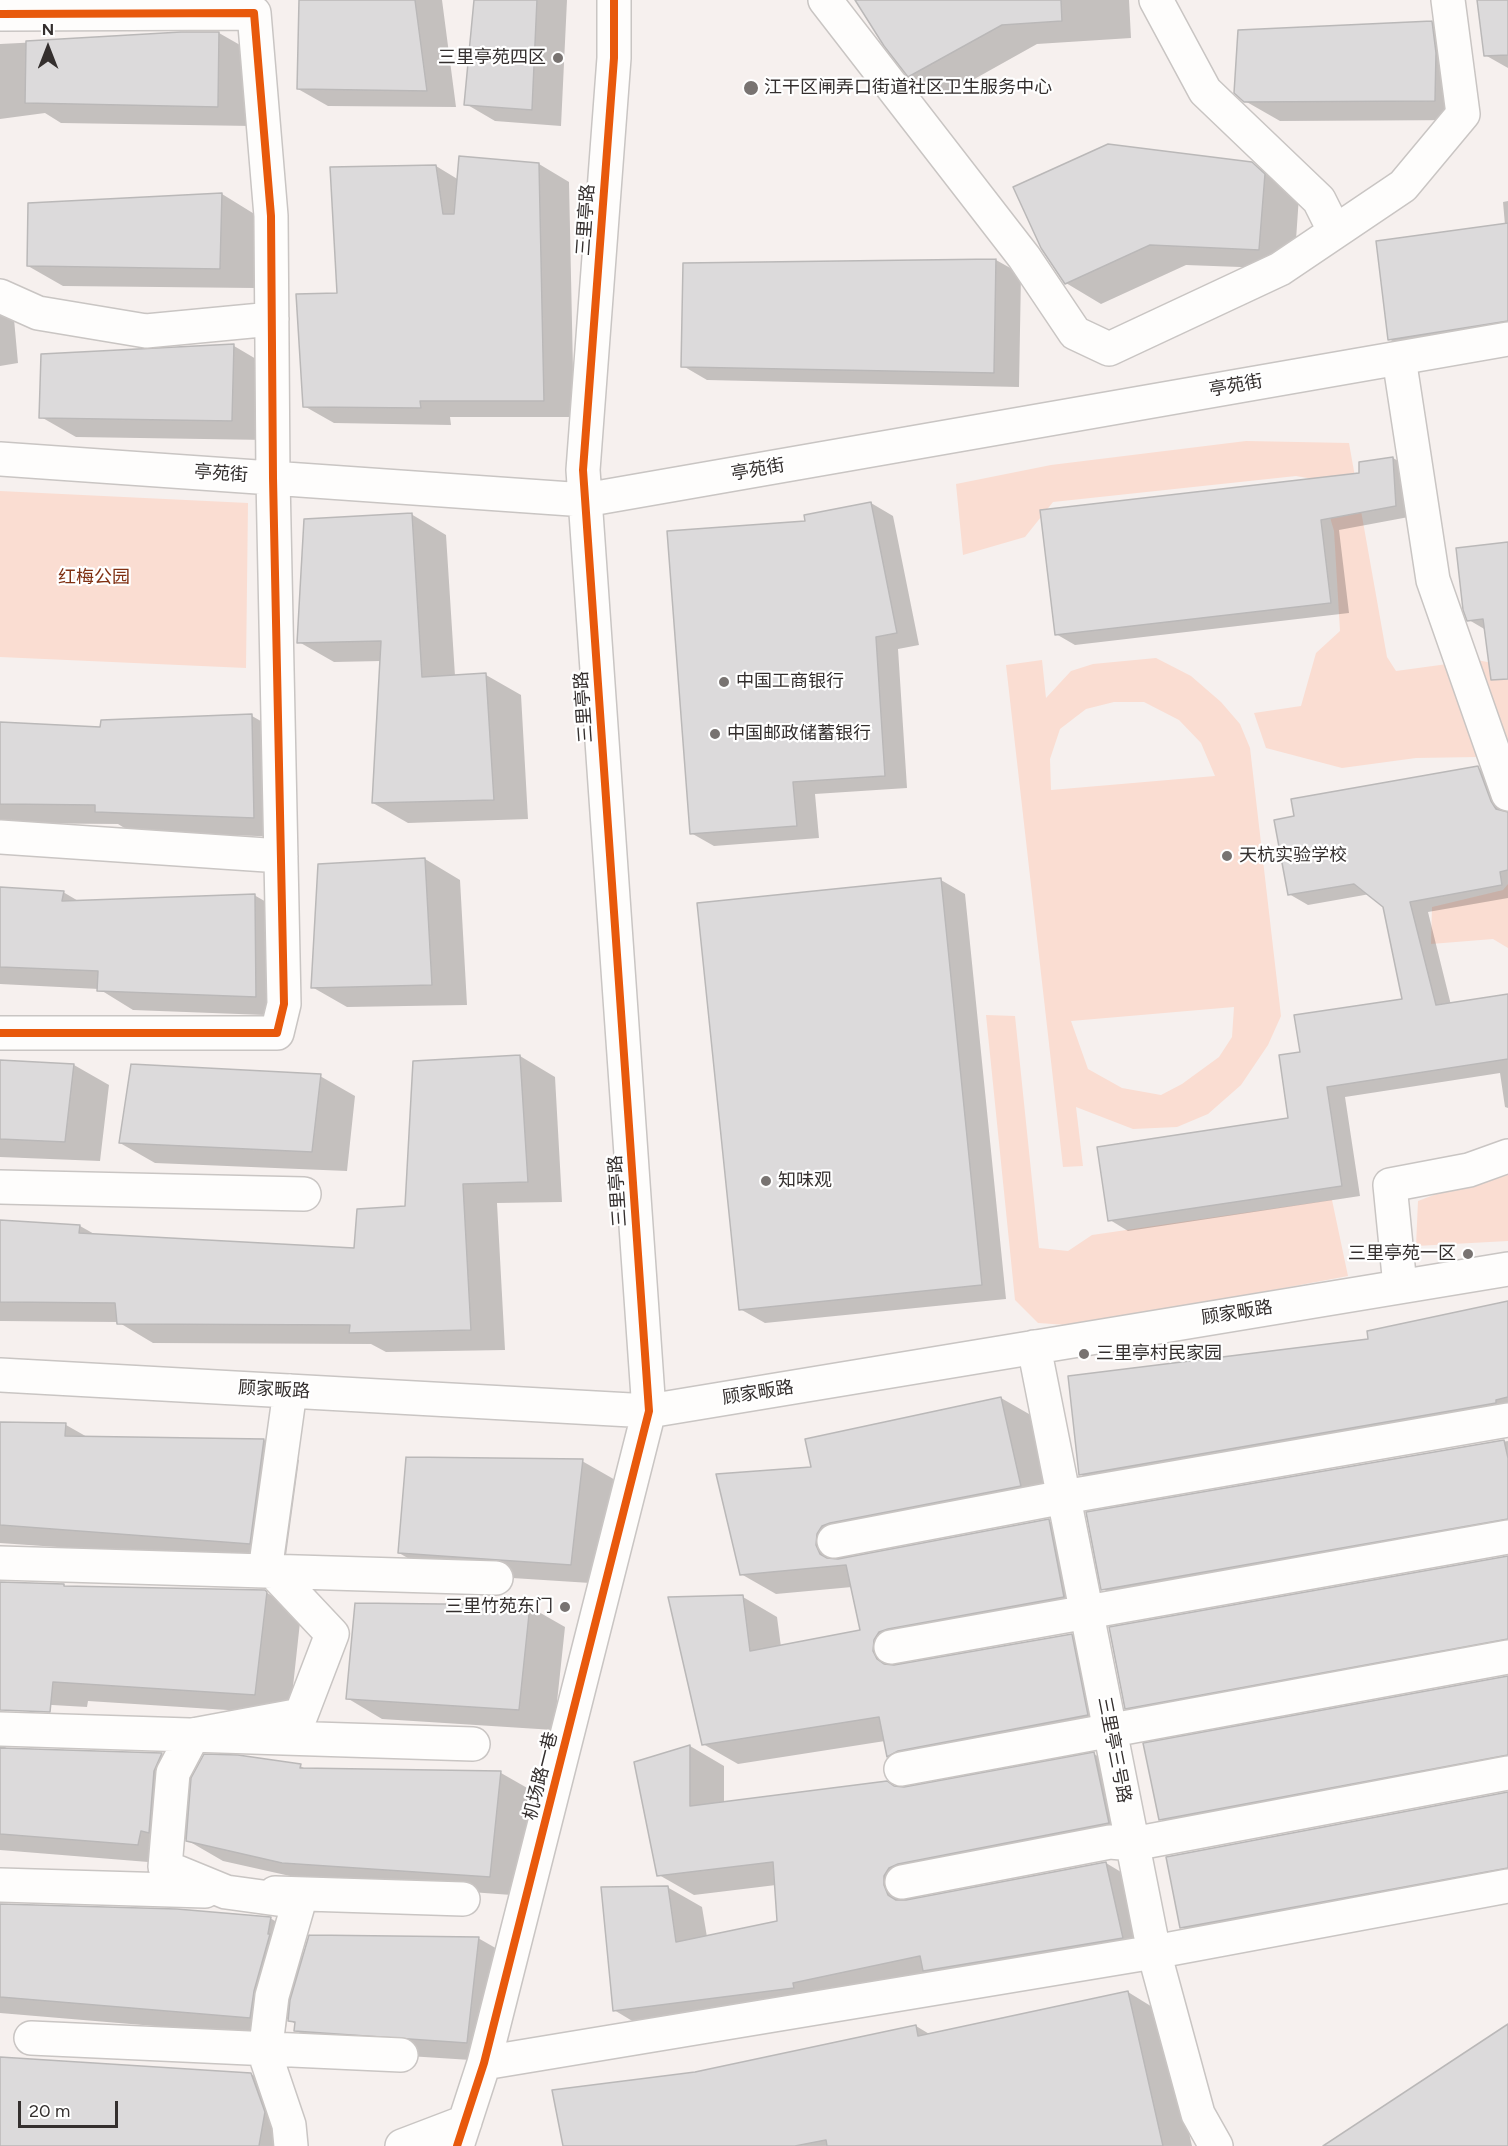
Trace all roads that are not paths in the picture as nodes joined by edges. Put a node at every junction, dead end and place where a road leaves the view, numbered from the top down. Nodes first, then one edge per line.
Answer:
1 (614, 0) edge
2 (825, 0) edge
3 (1156, 0) edge
4 (1448, 0) edge
5 (0, 14) edge
6 (1335, 232) junction
7 (0, 296) edge
8 (272, 319) junction
9 (1508, 339) edge
10 (1399, 358) junction
11 (0, 459) edge
12 (273, 478) junction
13 (585, 500) junction
14 (1508, 794) edge
15 (0, 837) edge
16 (281, 856) junction
17 (0, 1033) edge
18 (1508, 1156) edge
19 (0, 1187) edge
20 (304, 1194) dead end
21 (1508, 1269) edge
22 (1400, 1286) junction
23 (1034, 1347) junction
24 (0, 1375) edge
25 (290, 1391) junction
26 (649, 1411) junction
27 (1508, 1420) edge
28 (1064, 1497) junction
29 (1508, 1537) edge
30 (834, 1541) dead end
31 (0, 1563) edge
32 (273, 1571) junction
33 (496, 1578) dead end
34 (1086, 1610) junction
35 (891, 1647) dead end
36 (1508, 1657) edge
37 (0, 1729) edge
38 (1110, 1730) junction
39 (194, 1735) junction
40 (474, 1744) dead end
41 (901, 1769) dead end
42 (1508, 1773) edge
43 (1133, 1844) junction
44 (902, 1882) dead end
45 (0, 1885) edge
46 (1508, 1886) edge
47 (226, 1892) junction
48 (463, 1899) dead end
49 (1154, 1952) junction
50 (31, 2038) dead end
51 (265, 2048) junction
52 (401, 2055) dead end
53 (484, 2063) junction
54 (461, 2134) edge
55 (291, 2146) edge
56 (402, 2146) edge
57 (1216, 2146) edge

1 - 13 street, 三里亭路
2 - 6 street
3 - 6 street
4 - 6 street
5 - 8 street
7 - 8 street
8 - 12 street
9 - 10 street, 亭苑街
10 - 13 street, 亭苑街
10 - 14 street
11 - 12 street, 亭苑街
12 - 13 street, 亭苑街
12 - 16 street
13 - 26 street, 三里亭路
15 - 16 street
16 - 17 street
18 - 22 street
19 - 20 street
21 - 22 street, 顾家畈路
22 - 23 street, 顾家畈路
23 - 26 street, 顾家畈路
23 - 28 street, 三里亭三号路
24 - 25 street, 顾家畈路
25 - 26 street, 顾家畈路
25 - 32 street
26 - 53 street, 机场路一巷
27 - 28 street
28 - 30 street
28 - 34 street, 三里亭三号路
29 - 34 street
31 - 32 street
32 - 33 street
32 - 39 street
34 - 35 street
34 - 38 street, 三里亭三号路
36 - 38 street
37 - 39 street
38 - 41 street
38 - 43 street, 三里亭三号路
39 - 40 street
39 - 47 street
42 - 43 street
43 - 44 street
43 - 49 street, 三里亭三号路
45 - 47 street
46 - 49 street
47 - 48 street
47 - 51 street
49 - 53 street
49 - 57 street, 三里亭三号路
50 - 51 street
51 - 52 street
51 - 55 street
53 - 54 street, 机场路一巷
54 - 56 street

